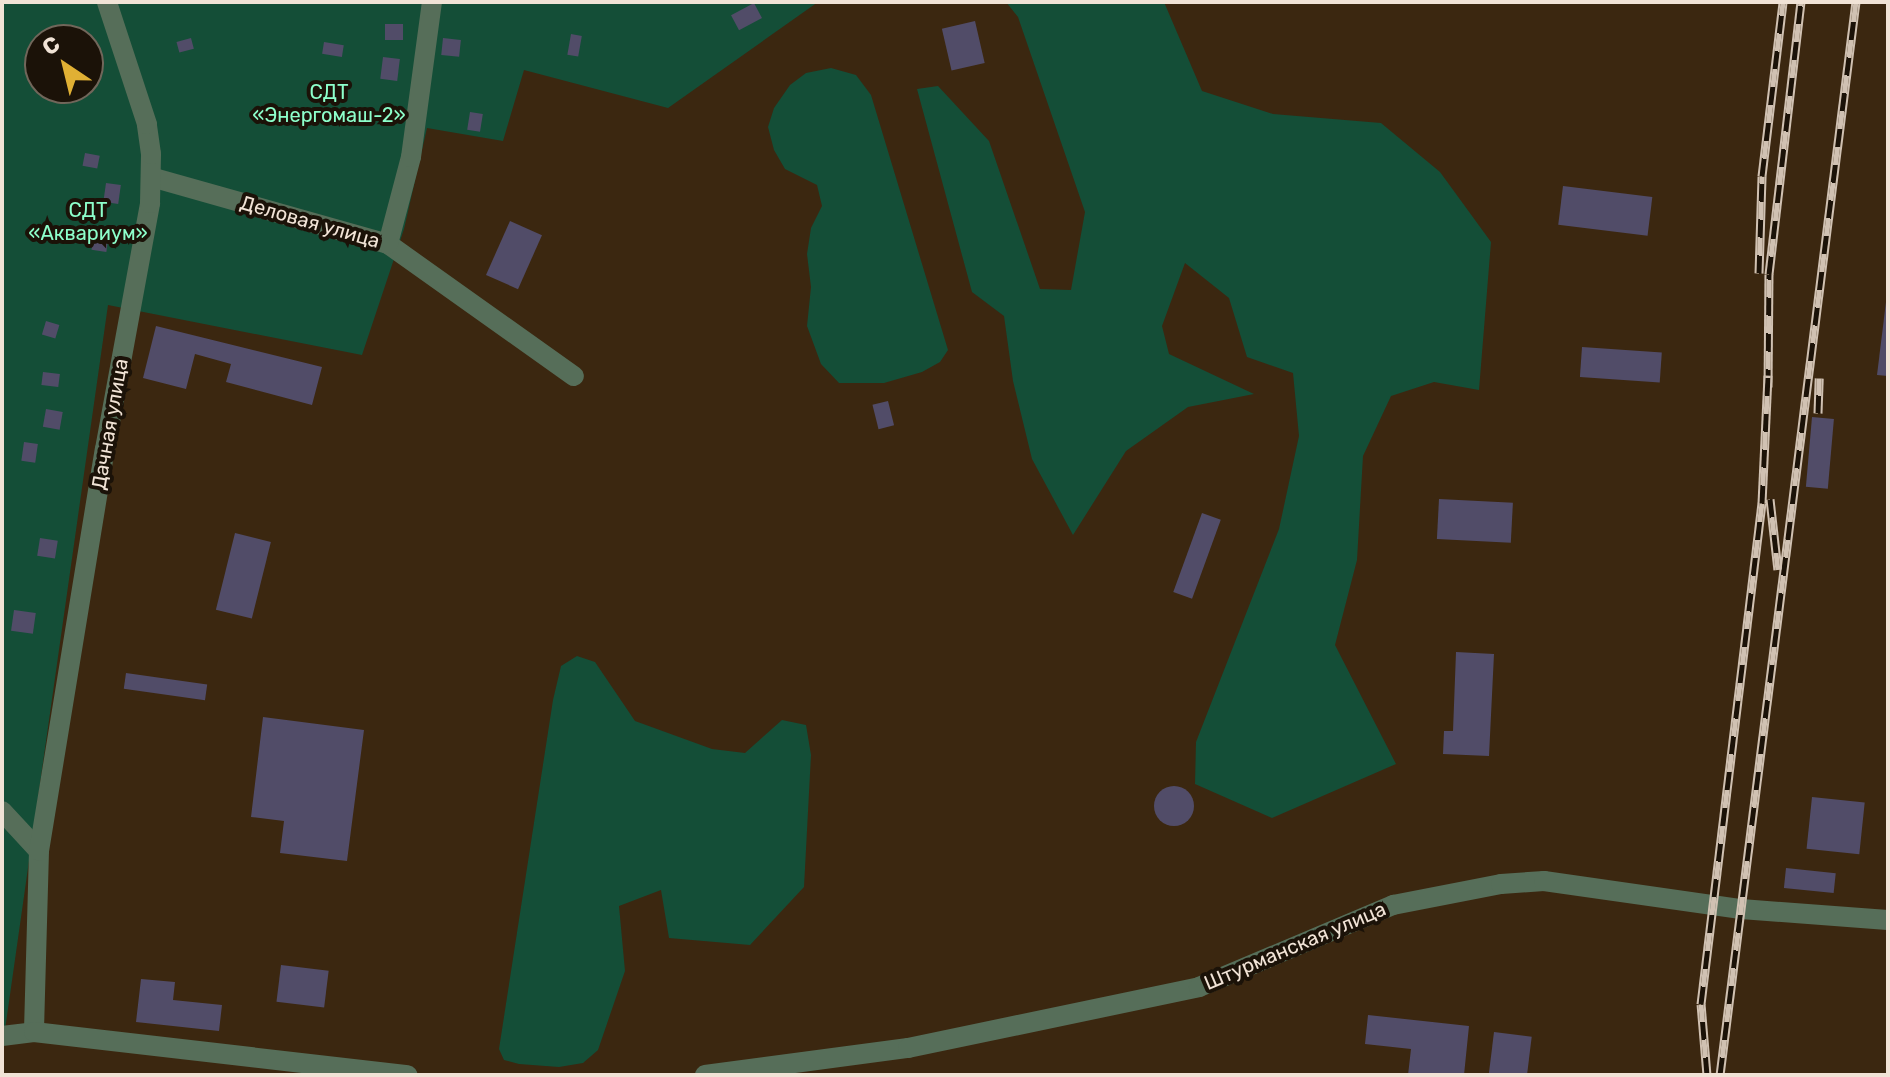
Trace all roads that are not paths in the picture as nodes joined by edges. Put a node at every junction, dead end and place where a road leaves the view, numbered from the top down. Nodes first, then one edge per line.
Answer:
1 (107, 2) edge
2 (432, 2) edge
3 (151, 177) junction
4 (388, 244) junction
5 (574, 376) dead end
6 (2, 811) edge
7 (39, 851) junction
8 (1888, 920) edge
9 (34, 1032) junction
10 (2, 1036) edge
11 (408, 1075) edge
12 (705, 1075) edge

1 - 3 street, Дачная улица
2 - 4 street
3 - 4 street, Деловая улица
3 - 7 street, Дачная улица
4 - 5 street, Деловая улица
6 - 7 street
7 - 9 street
8 - 12 street, Штурманская улица
9 - 10 street
9 - 11 street

